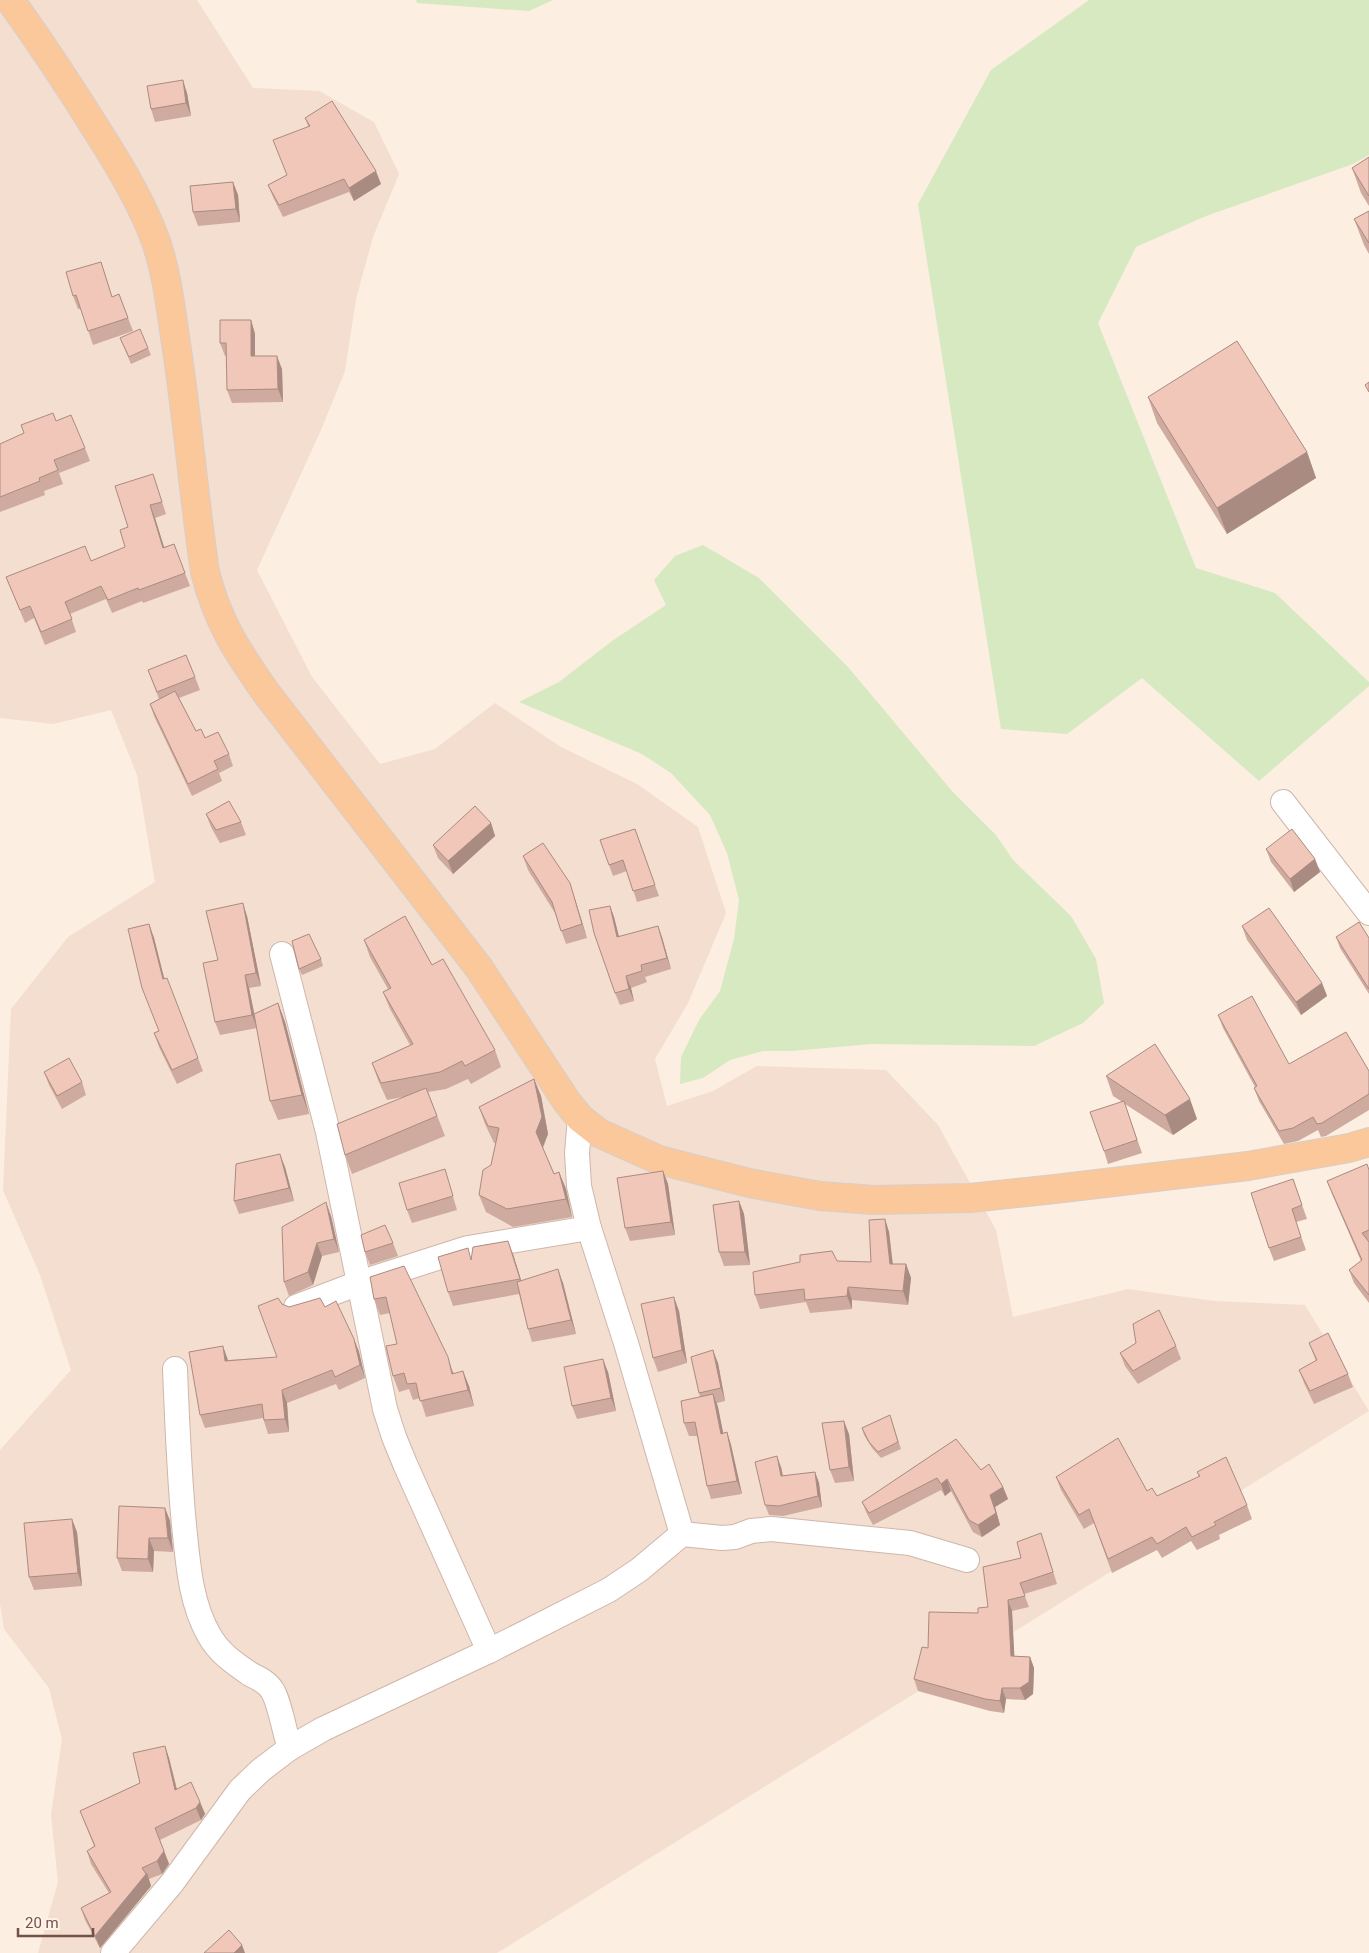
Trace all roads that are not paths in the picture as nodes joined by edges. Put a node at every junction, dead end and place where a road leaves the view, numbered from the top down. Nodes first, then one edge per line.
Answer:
1 (10, 0) edge
2 (1283, 802) dead end
3 (1369, 913) edge
4 (282, 954) dead end
5 (580, 1118) junction
6 (1369, 1142) edge
7 (589, 1228) junction
8 (359, 1283) junction
9 (296, 1307) edge
10 (175, 1369) dead end
11 (682, 1534) junction
12 (967, 1560) dead end
13 (489, 1651) junction
14 (290, 1748) junction
15 (113, 1953) edge

1 - 5 main road
2 - 3 street
4 - 8 street
5 - 6 main road
5 - 7 street
7 - 8 street
7 - 11 street
8 - 9 street
8 - 13 street
10 - 14 street
11 - 12 street
11 - 13 street
13 - 14 street
14 - 15 street

